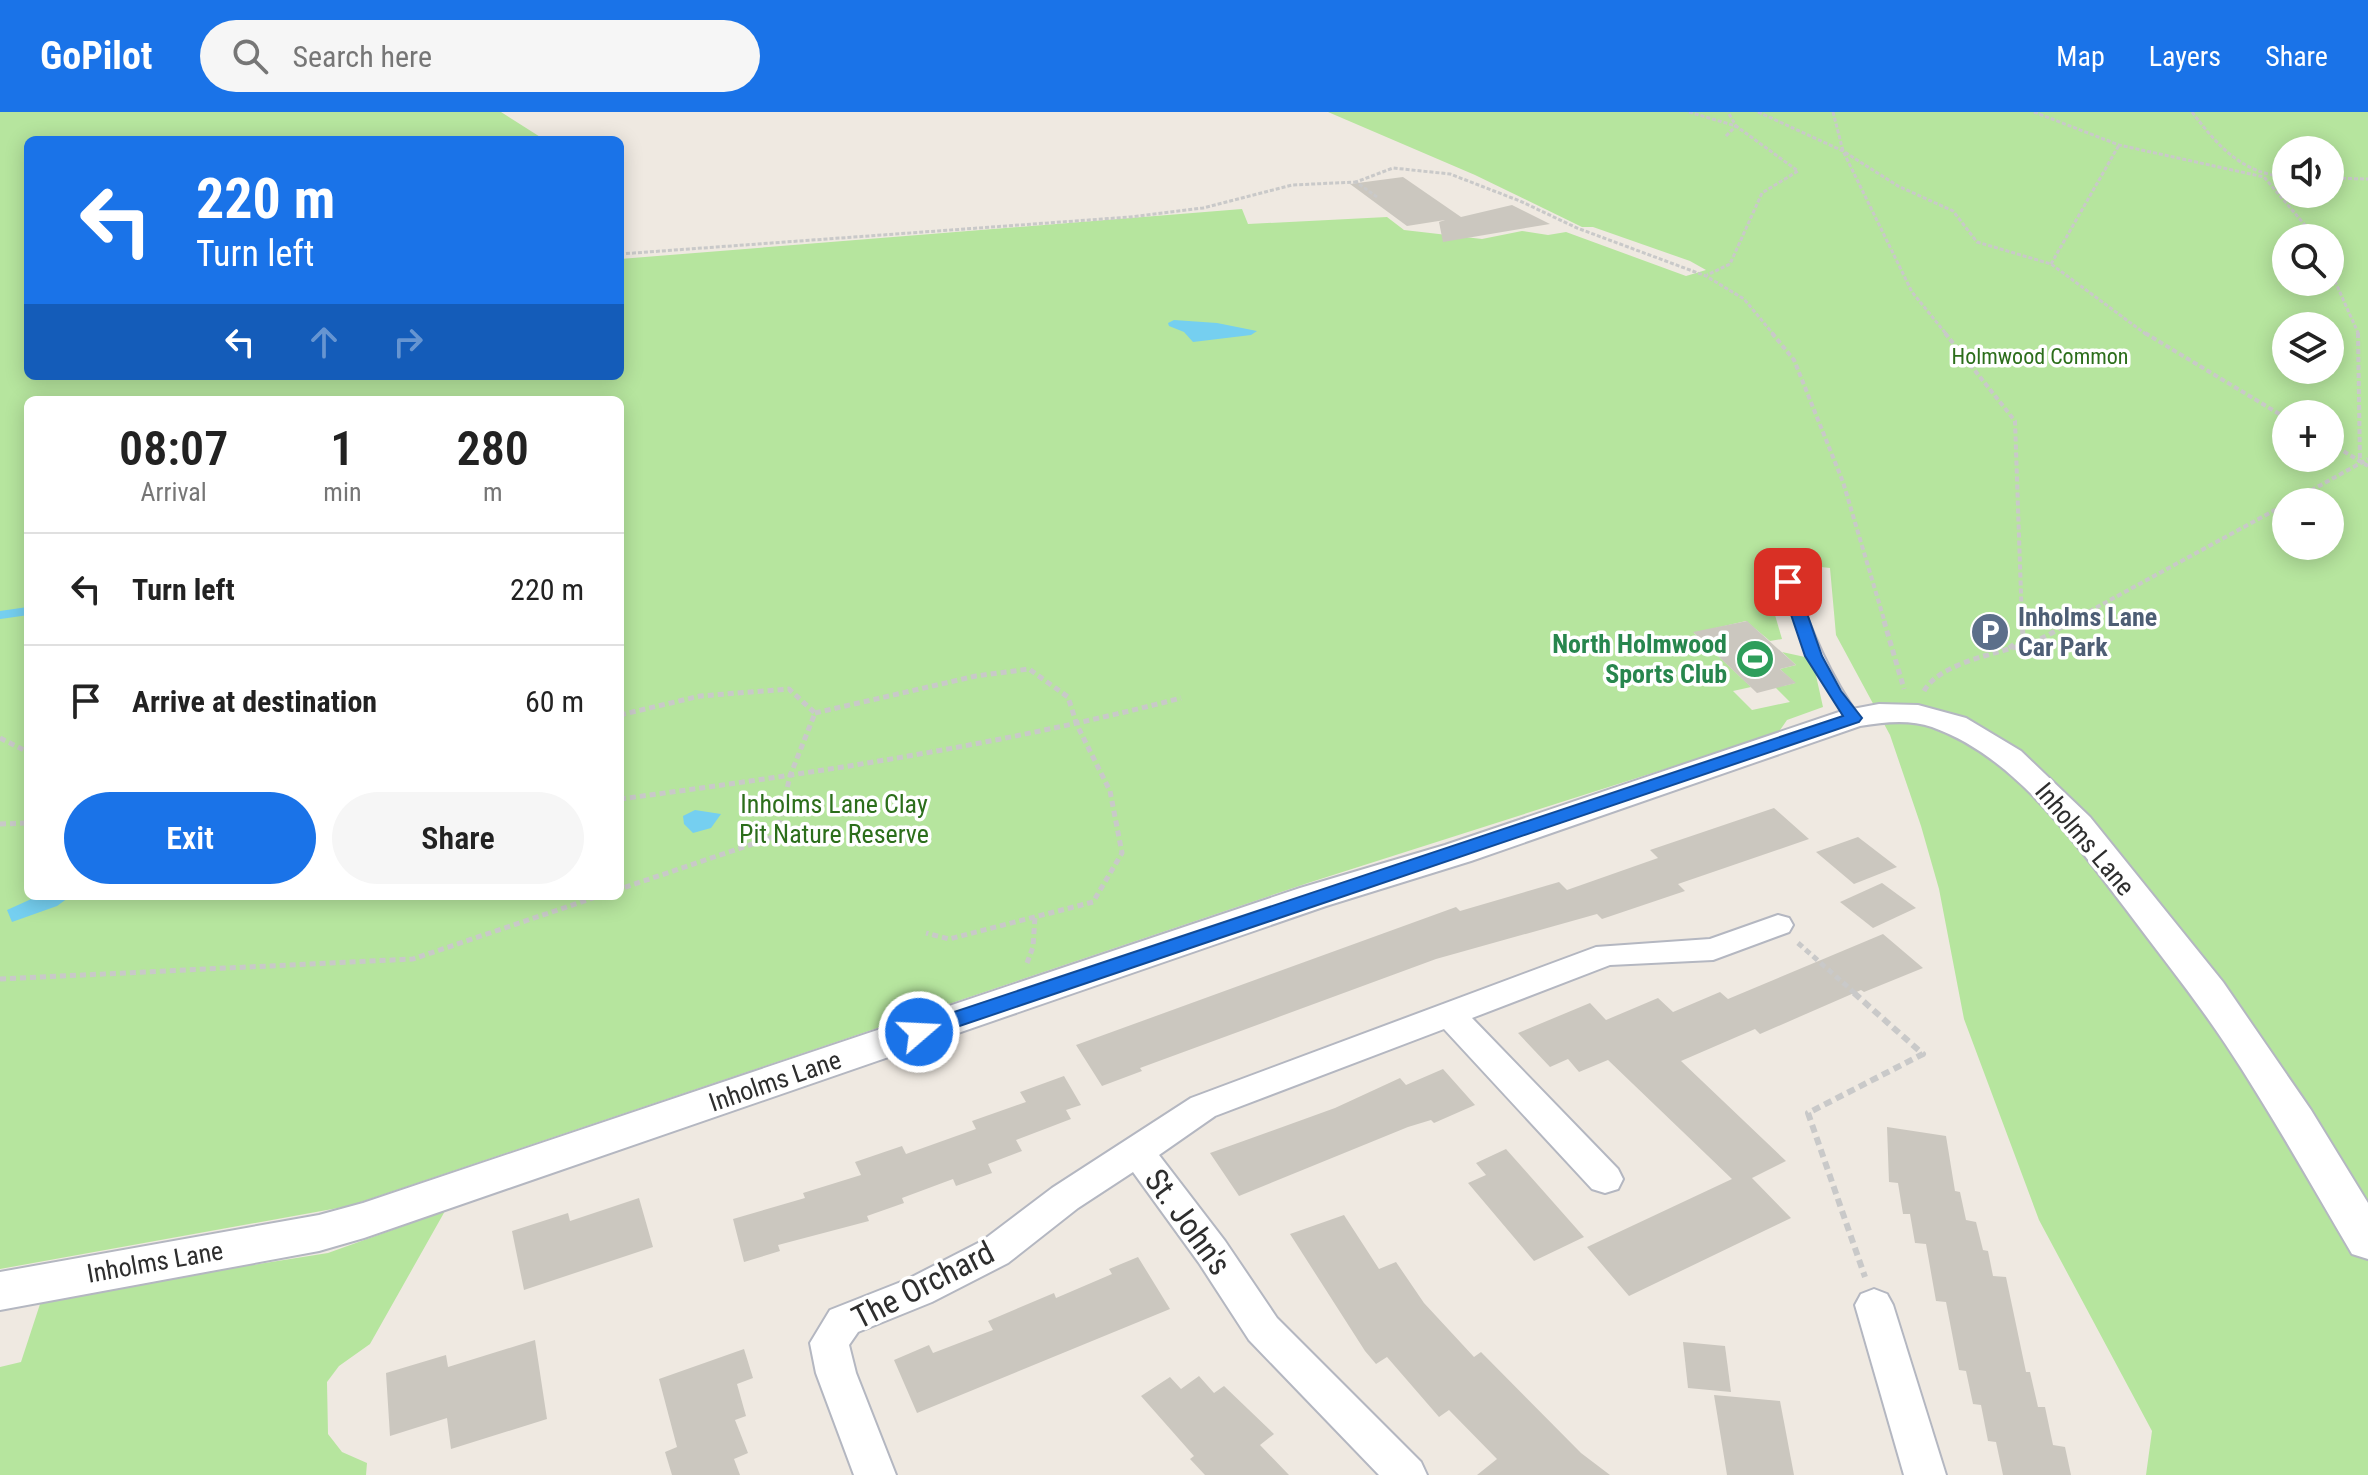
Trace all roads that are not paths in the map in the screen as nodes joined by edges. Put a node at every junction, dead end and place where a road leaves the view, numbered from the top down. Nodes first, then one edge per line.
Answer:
1 (1788, 582) dead end
2 (1853, 718) junction
3 (1778, 925) road end
4 (1449, 1014) junction
5 (1137, 1152) junction
6 (1605, 1179) dead end
7 (2368, 1241) edge
8 (0, 1291) edge
9 (1874, 1305) road end
10 (875, 1475) edge
11 (1406, 1475) edge
12 (1925, 1475) edge

1 - 2 lane
2 - 7 street, Inholms Lane
2 - 8 street, Inholms Lane
3 - 4 street, St. John's
4 - 5 street, St. John's
4 - 6 street
5 - 10 street, The Orchard
5 - 11 street, St. John's
9 - 12 street

